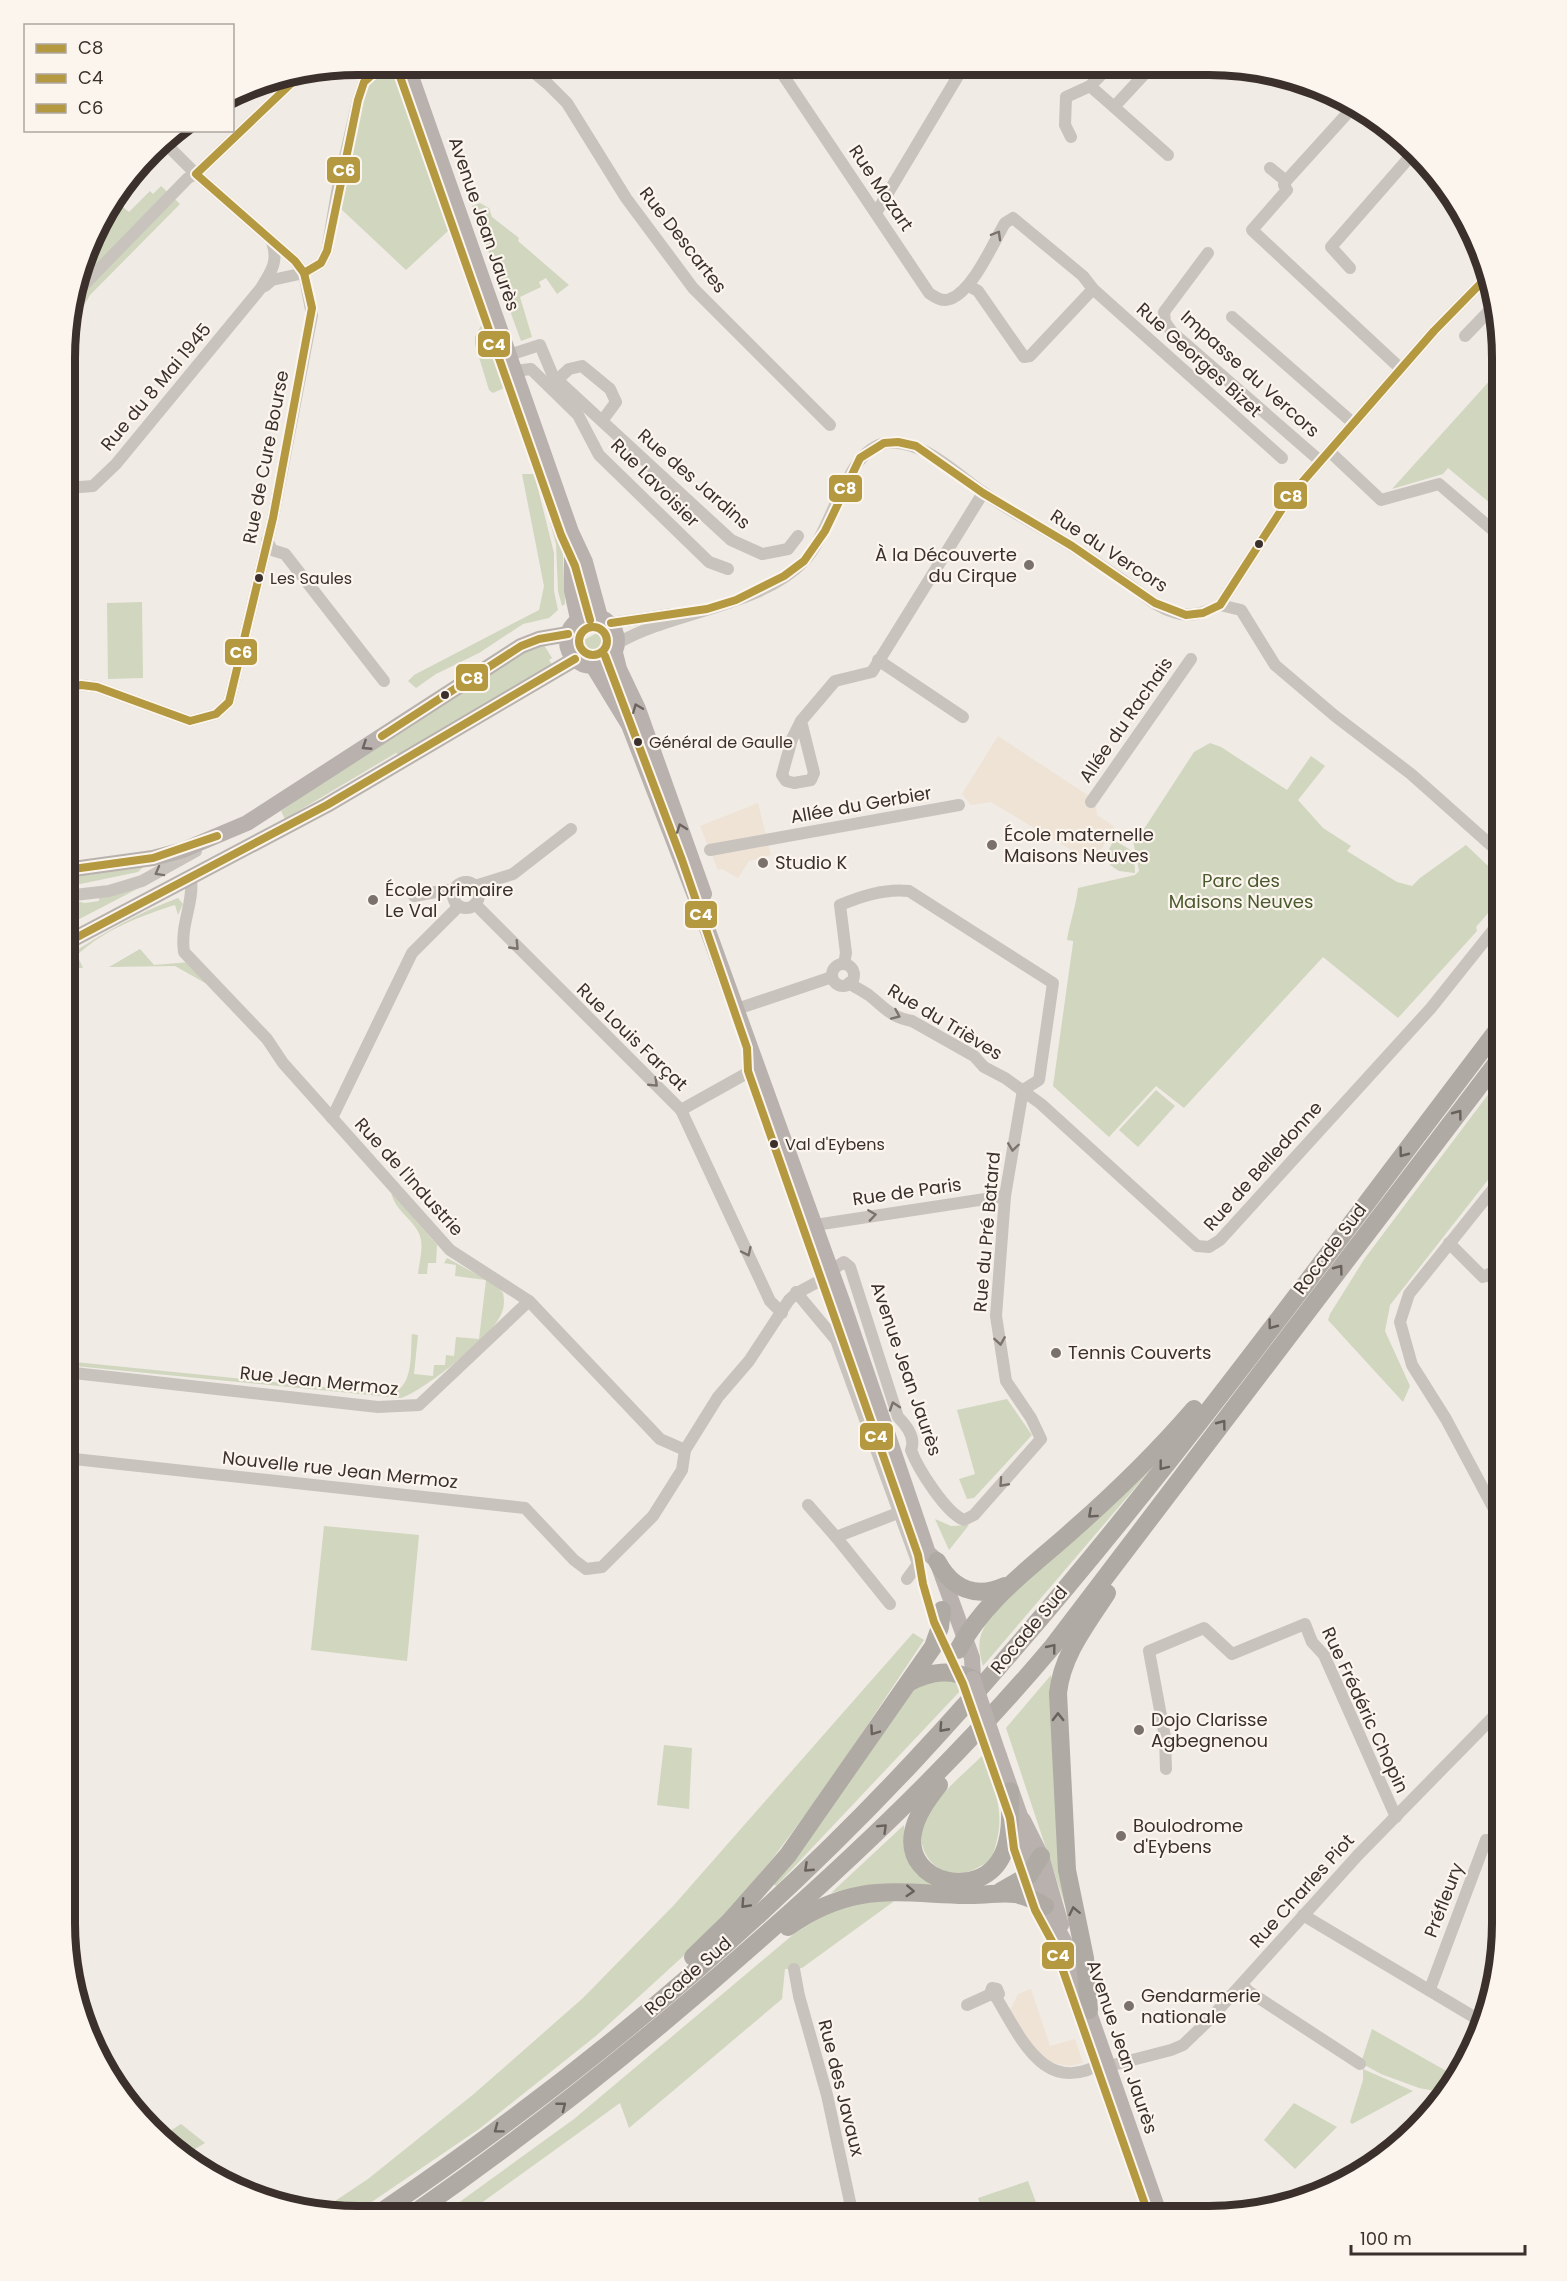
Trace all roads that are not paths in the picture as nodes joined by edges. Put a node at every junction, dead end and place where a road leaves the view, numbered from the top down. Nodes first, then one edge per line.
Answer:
1 (371, 75) edge
2 (411, 75) edge
3 (536, 75) edge
4 (783, 75) edge
5 (959, 75) edge
6 (1101, 75) edge
7 (1144, 75) edge
8 (291, 83) edge
9 (1090, 86) junction
10 (1114, 107) junction
11 (1348, 112) edge
12 (1071, 137) dead end
13 (169, 147) edge
14 (1168, 155) dead end
15 (1409, 158) edge
16 (1270, 168) dead end
17 (196, 174) junction
18 (1286, 181) junction
19 (876, 213) junction
20 (272, 242) junction
21 (1208, 253) dead end
22 (1350, 268) dead end
23 (304, 273) junction
24 (85, 283) edge
25 (1481, 283) edge
26 (969, 286) junction
27 (261, 288) junction
28 (1093, 289) junction
29 (1488, 312) edge
30 (1233, 317) dead end
31 (1465, 336) dead end
32 (509, 355) junction
33 (1401, 369) junction
34 (515, 371) junction
35 (557, 380) junction
36 (602, 421) junction
37 (1353, 423) junction
38 (830, 425) dead end
39 (1329, 451) junction
40 (1282, 458) dead end
41 (1319, 460) junction
42 (75, 489) edge
43 (983, 493) junction
44 (1492, 529) edge
45 (571, 532) junction
46 (798, 536) dead end
47 (267, 540) junction
48 (728, 569) dead end
49 (1220, 605) junction
50 (694, 613) junction
51 (579, 619) junction
52 (606, 620) junction
53 (568, 634) junction
54 (617, 648) junction
55 (575, 659) junction
56 (1191, 659) dead end
57 (878, 660) junction
58 (592, 666) junction
59 (384, 681) dead end
60 (75, 686) edge
61 (963, 717) dead end
62 (801, 721) junction
63 (1091, 802) dead end
64 (960, 805) dead end
65 (247, 823) junction
66 (571, 829) dead end
67 (1492, 846) edge
68 (710, 850) dead end
69 (75, 869) edge
70 (191, 878) junction
71 (475, 885) junction
72 (453, 893) junction
73 (75, 895) edge
74 (414, 896) dead end
75 (475, 904) junction
76 (459, 906) junction
77 (1492, 932) edge
78 (75, 938) edge
79 (844, 964) junction
80 (832, 977) junction
81 (849, 984) junction
82 (738, 1008) junction
83 (1492, 1036) edge
84 (757, 1065) junction
85 (1492, 1069) edge
86 (1023, 1090) junction
87 (681, 1110) junction
88 (332, 1118) junction
89 (1492, 1190) edge
90 (1005, 1196) junction
91 (815, 1225) junction
92 (1449, 1243) junction
93 (831, 1269) junction
94 (1492, 1278) edge
95 (796, 1292) junction
96 (529, 1301) junction
97 (782, 1313) junction
98 (1237, 1370) junction
99 (75, 1373) edge
100 (1041, 1439) joint
101 (685, 1450) junction
102 (75, 1459) edge
103 (1186, 1471) junction
104 (808, 1505) dead end
105 (1492, 1505) edge
106 (898, 1513) junction
107 (836, 1537) junction
108 (933, 1557) junction
109 (907, 1579) dead end
110 (1012, 1582) junction
111 (890, 1604) dead end
112 (947, 1607) junction
113 (961, 1644) junction
114 (973, 1679) junction
115 (908, 1683) junction
116 (1014, 1692) junction
117 (1492, 1718) edge
118 (1166, 1769) dead end
119 (1010, 1791) junction
120 (1396, 1817) junction
121 (1492, 1841) edge
122 (1037, 1864) junction
123 (1001, 1892) junction
124 (1045, 1906) junction
125 (1304, 1915) junction
126 (1064, 1941) junction
127 (794, 1969) dead end
128 (715, 1980) junction
129 (1242, 1984) junction
130 (1430, 1989) junction
131 (967, 2005) dead end
132 (1089, 2010) junction
133 (1475, 2018) edge
134 (1108, 2063) junction
135 (1360, 2064) dead end
136 (523, 2111) junction
137 (389, 2206) edge
138 (424, 2206) edge
139 (851, 2206) edge
140 (1157, 2206) edge

1 - 23 street
2 - 32 main road, Avenue Jean Jaurès
3 - 38 street, Rue Descartes
4 - 19 street, Rue Mozart
5 - 19 street
6 - 9 street
7 - 10 street
8 - 17 street
9 - 10 street
9 - 12 street
10 - 14 street
11 - 18 street
13 - 17 street
15 - 22 street
16 - 18 street
17 - 20 street
17 - 24 street
18 - 33 street
19 - 26 street, Rue Mozart
20 - 23 street
20 - 27 street, Rue du 8 Mai 1945
21 - 41 street, Impasse du Vercors
23 - 27 street, Rue du 8 Mai 1945
23 - 47 street, Rue de Cure Bourse
25 - 33 street
26 -> 28 street, Rue Georges Bizet
26 - 28 street
27 - 42 street, Rue du 8 Mai 1945
28 - 40 street, Rue Georges Bizet
29 - 31 street
30 - 37 street
32 - 34 main road, Avenue Jean Jaurès
32 - 35 street, Rue des Jardins
33 - 37 street
34 - 45 main road, Avenue Jean Jaurès
34 - 48 street, Rue Lavoisier
35 - 36 street, Rue des Jardins
35 - 36 street
36 - 46 street, Rue des Jardins
37 - 39 street
39 - 41 street
39 - 44 street
41 - 49 street
43 - 49 street, Rue du Vercors
43 - 50 street, Rue du Vercors
43 - 57 street
45 - 51 main road, Avenue Jean Jaurès
45 - 52 main road, Avenue Jean Jaurès
47 - 59 street
47 - 60 street, Rue de Cure Bourse
49 - 67 street
50 - 52 street, Rue du Vercors
50 - 54 street, Rue du Vercors
51 - 52 main road
51 - 53 main road
52 - 54 main road
53 - 55 main road
53 -> 65 main road
54 - 58 main road
82 -> 54 main road
55 - 58 main road
55 - 70 main road
56 - 63 street, Allée du Rachais
57 - 61 street
57 - 62 street
58 - 82 main road
62 - 62 street
64 - 68 street, Allée du Gerbier
65 - 69 main road
65 -> 73 street
66 - 71 street
70 - 78 main road
70 - 88 street, Rue de l'Industrie
71 - 72 street
71 - 75 street
72 - 74 street
72 - 76 street
75 - 76 street
75 -> 87 street, Rue Louis Farçat
76 - 88 street
77 - 86 street, Rue de Belledonne
79 - 80 street
79 - 81 street
79 - 86 street
80 - 81 street, Rue du Trièves
80 - 82 street
81 -> 86 street, Rue du Trièves
82 - 84 main road
83 -> 98 highway, Rocade Sud
84 - 87 street
84 - 91 main road
103 -> 85 highway, Rocade Sud
86 -> 90 street, Rue du Pré Batard
87 -> 97 street, Rue Louis Farçat
88 - 96 street, Rue de l'Industrie
89 - 92 street
91 -> 90 street, Rue de Paris
90 -> 100 street, Rue du Pré Batard
91 - 93 main road
92 - 94 street
92 - 105 street
93 - 95 street
100 -> 93 street, Avenue Jean Jaurès
93 - 108 main road
95 - 97 street
95 - 106 street
96 - 99 street, Rue Jean Mermoz
96 - 101 street, Rue de l'Industrie
97 - 101 street
98 -> 110 highway
98 -> 136 highway, Rocade Sud
101 - 102 street, Nouvelle rue Jean Mermoz
116 -> 103 highway, Rocade Sud
132 -> 103 highway
104 - 107 street
106 - 107 street
106 - 109 street
107 - 111 street
108 - 110 highway
108 - 112 main road, Avenue Jean Jaurès
110 - 113 highway
112 - 113 main road, Avenue Jean Jaurès
112 - 115 highway
113 - 114 main road, Avenue Jean Jaurès
114 - 115 highway
114 - 119 main road, Avenue Jean Jaurès, bridge
115 -> 136 highway
116 - 119 highway
128 -> 116 highway, Rocade Sud
117 - 120 street, Rue Charles Piot
118 - 120 street, Rue Frédéric Chopin
119 - 122 main road, Avenue Jean Jaurès
120 - 125 street, Rue Charles Piot
121 - 130 street, Préfleury
122 - 123 highway
122 - 124 main road, Avenue Jean Jaurès
122 - 126 main road
123 - 124 highway
128 -> 123 highway
124 - 126 main road, Avenue Jean Jaurès
125 - 129 street, Rue Charles Piot
125 - 130 street
126 - 132 main road, Avenue Jean Jaurès
127 - 139 street, Rue des Javaux
138 -> 128 highway, Rocade Sud
129 - 134 street, Rue Charles Piot
129 - 135 street
130 - 133 street
131 - 134 street, Rue Charles Piot
132 - 134 main road, Avenue Jean Jaurès
134 - 140 main road, Avenue Jean Jaurès
136 -> 137 highway, Rocade Sud

